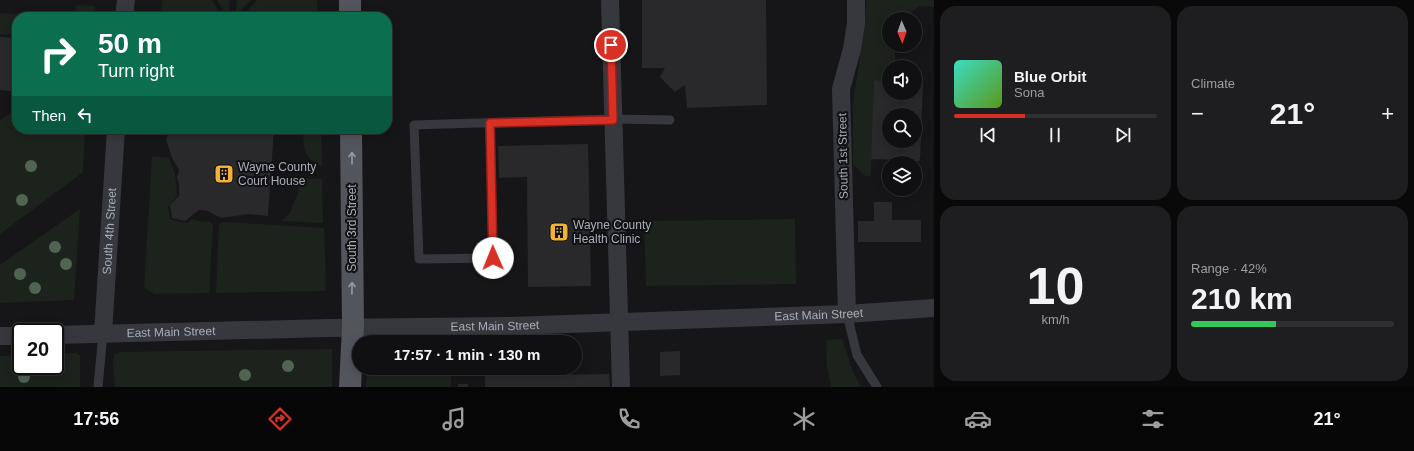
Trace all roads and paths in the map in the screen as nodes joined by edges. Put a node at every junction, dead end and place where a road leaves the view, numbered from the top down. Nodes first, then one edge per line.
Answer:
1 (126, 0) edge
2 (350, 0) edge
3 (610, 0) edge
4 (856, 0) edge
5 (125, 12) edge
6 (350, 12) edge
7 (613, 120) junction
8 (670, 120) dead end
9 (490, 123) junction
10 (116, 134) edge
11 (351, 134) edge
12 (934, 308) edge
13 (847, 314) junction
14 (618, 323) junction
15 (353, 327) junction
16 (103, 334) junction
17 (64, 335) edge
18 (0, 336) edge
19 (12, 336) edge
20 (98, 387) edge
21 (350, 387) edge
22 (621, 387) edge
23 (877, 387) edge

1 - 5 street
2 - 6 main road
3 - 7 street
4 - 13 street, South 1st Street
7 - 8 lane
7 - 9 lane
7 - 14 street
9 - 9 lane
10 - 16 street, South 4th Street
15 -> 11 main road, South 3rd Street
12 - 13 street, East Main Street
13 - 14 street, East Main Street
13 - 23 lane
14 - 15 street, East Main Street
14 - 22 street
15 - 16 street, East Main Street
15 - 21 main road, South 3rd Street
16 - 17 street, East Main Street
16 - 20 lane
18 - 19 street

